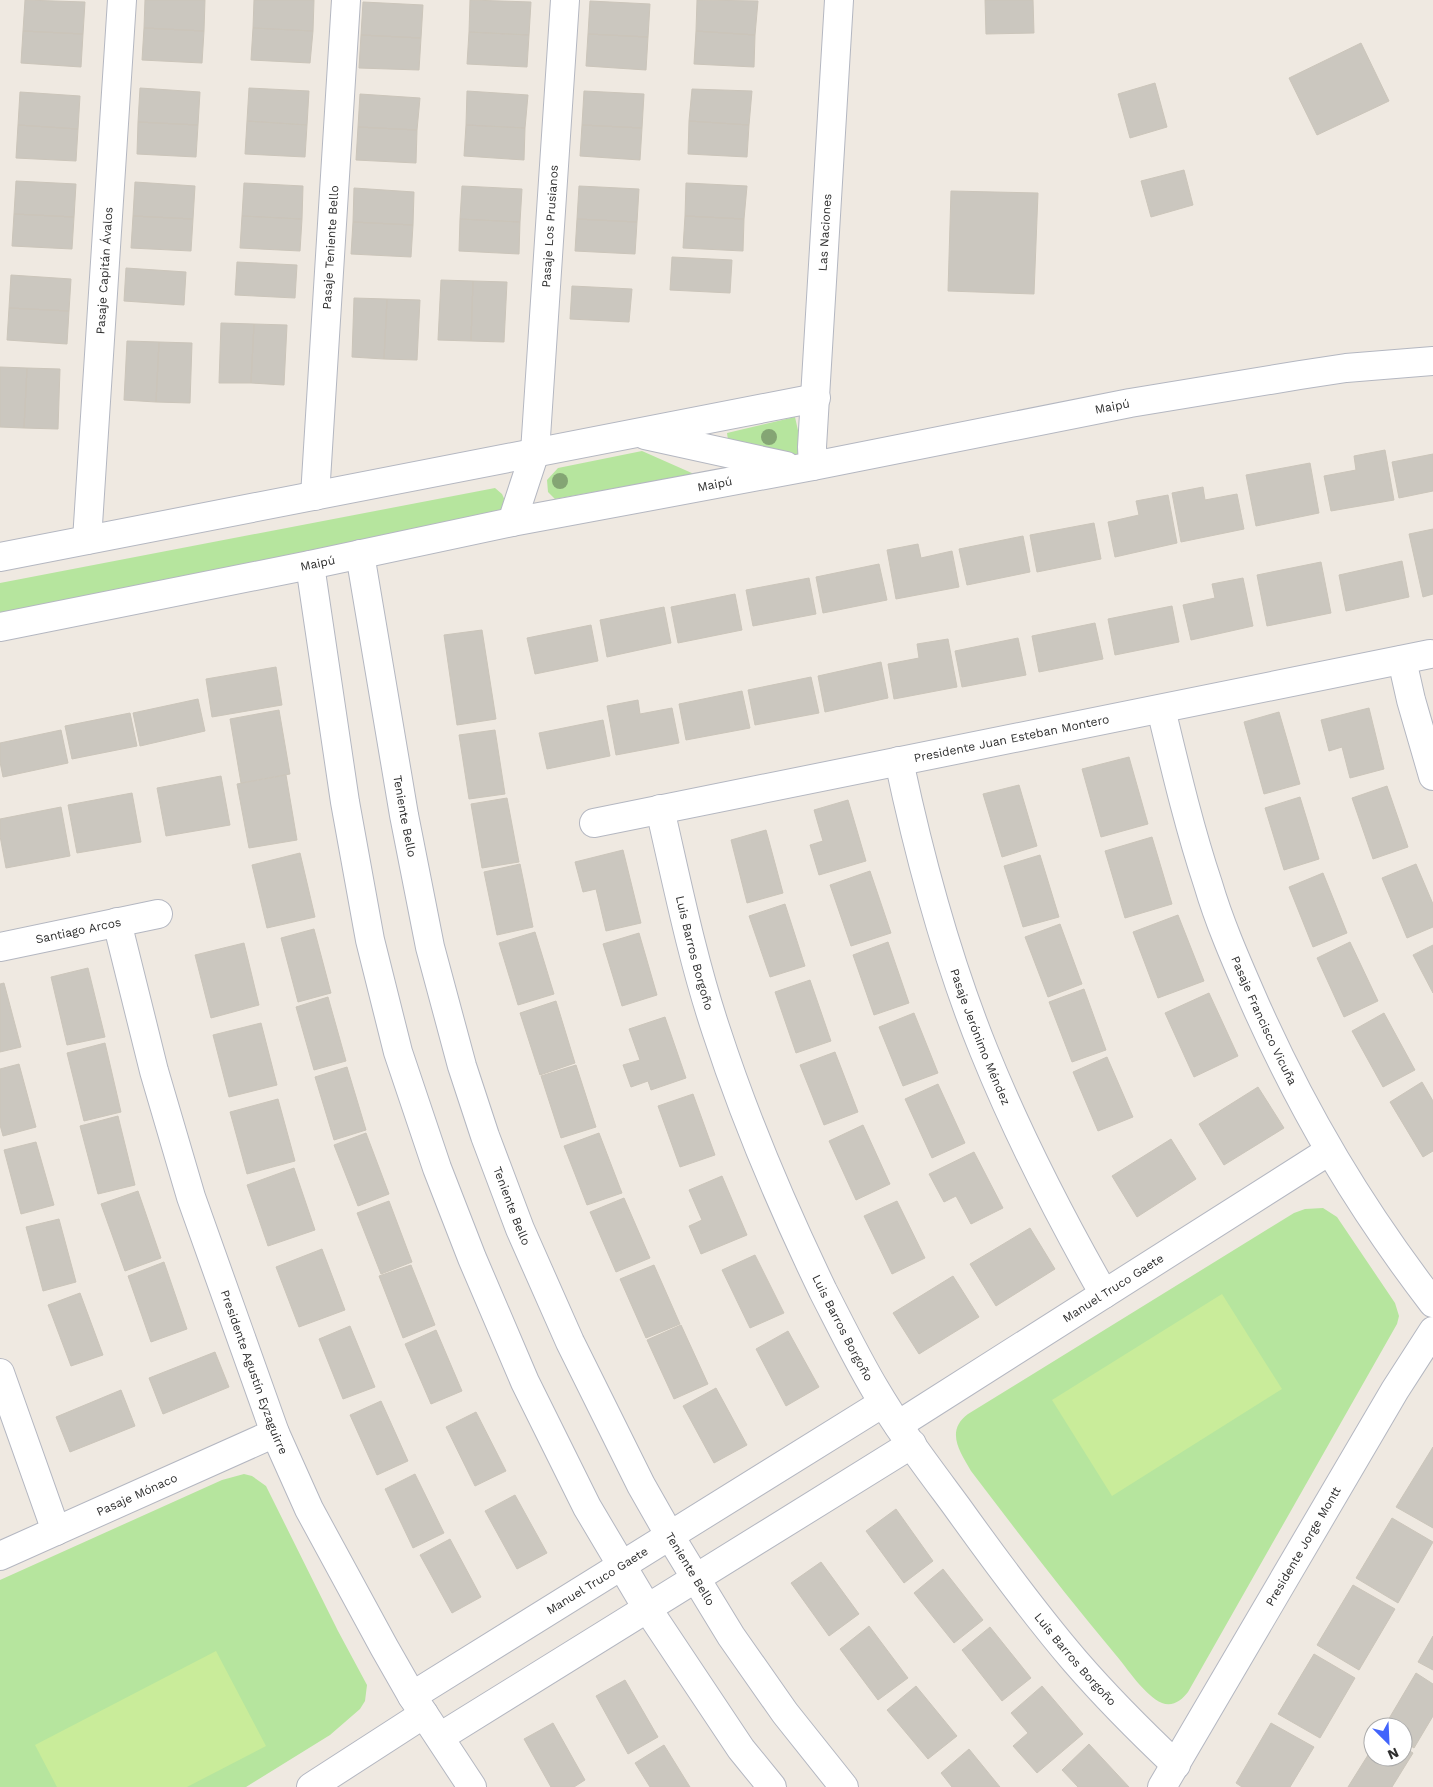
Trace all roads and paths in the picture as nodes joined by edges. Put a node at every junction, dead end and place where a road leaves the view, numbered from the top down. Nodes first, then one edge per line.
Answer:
1 (122, 0) edge
2 (346, 0) edge
3 (565, 0) edge
4 (839, 0) edge
5 (1433, 361) edge
6 (816, 398) junction
7 (634, 432) junction
8 (535, 452) junction
9 (805, 467) junction
10 (315, 496) junction
11 (512, 522) junction
12 (87, 540) junction
13 (360, 554) junction
14 (0, 557) edge
15 (310, 565) junction
16 (0, 626) edge
17 (1430, 654) dead end
18 (1402, 660) junction
19 (1161, 708) junction
20 (899, 761) junction
21 (1433, 776) edge
22 (660, 809) junction
23 (594, 823) dead end
24 (158, 914) dead end
25 (117, 922) junction
26 (0, 947) edge
27 (1329, 1151) junction
28 (1104, 1294) junction
29 (1433, 1303) edge
30 (1433, 1331) edge
31 (0, 1372) edge
32 (897, 1424) junction
33 (275, 1433) junction
34 (56, 1531) junction
35 (670, 1536) junction
36 (0, 1556) edge
37 (621, 1566) junction
38 (695, 1578) junction
39 (647, 1608) junction
40 (418, 1705) junction
41 (440, 1737) junction
42 (1169, 1776) edge
43 (311, 1787) edge
44 (472, 1787) edge
45 (772, 1787) edge
46 (844, 1787) edge

1 - 12 street, Pasaje Capitán Ávalos
2 - 10 street, Pasaje Teniente Bello
3 - 8 street, Pasaje Los Prusianos
4 - 6 street, Las Naciones
5 - 9 street, Maipú
6 - 7 street
6 - 9 street, Las Naciones
7 - 8 street
7 - 9 street
8 - 10 street
8 - 11 street, Pasaje Los Prusianos
9 - 11 street, Maipú
10 - 12 street
11 - 13 street, Maipú
12 - 14 street
13 - 15 street, Maipú
13 - 35 street, Teniente Bello
15 - 16 street, Maipú
15 - 37 street
17 - 18 street, Presidente Juan Esteban Montero
18 - 19 street, Presidente Juan Esteban Montero
18 - 21 street
19 - 20 street, Presidente Juan Esteban Montero
19 - 27 street, Pasaje Francisco Vicuña
20 - 22 street, Presidente Juan Esteban Montero
20 - 28 street, Pasaje Jerónimo Méndez
22 - 23 street, Presidente Juan Esteban Montero
22 - 32 street, Luis Barros Borgoño
24 - 25 street, Santiago Arcos
25 - 26 street, Santiago Arcos
25 - 33 street, Presidente Agustín Eyzaguirre
27 - 28 street, Manuel Truco Gaete
27 - 29 street, Pasaje Francisco Vicuña
28 - 32 street, Manuel Truco Gaete
30 - 42 street, Presidente Jorge Montt
31 - 34 street
32 - 35 street, Manuel Truco Gaete
32 - 38 street, Manuel Truco Gaete
32 - 42 street, Luis Barros Borgoño
33 - 34 street, Pasaje Mónaco
33 - 40 street, Presidente Agustín Eyzaguirre
34 - 36 street, Pasaje Mónaco
35 - 37 street, Manuel Truco Gaete
35 - 38 street, Teniente Bello
37 - 39 street
37 - 40 street, Manuel Truco Gaete
38 - 39 street, Manuel Truco Gaete
38 - 46 street, Teniente Bello
39 - 41 street, Manuel Truco Gaete
39 - 45 street
40 - 41 street, Presidente Agustín Eyzaguirre
40 - 43 street, Manuel Truco Gaete
41 - 44 street, Presidente Agustín Eyzaguirre

